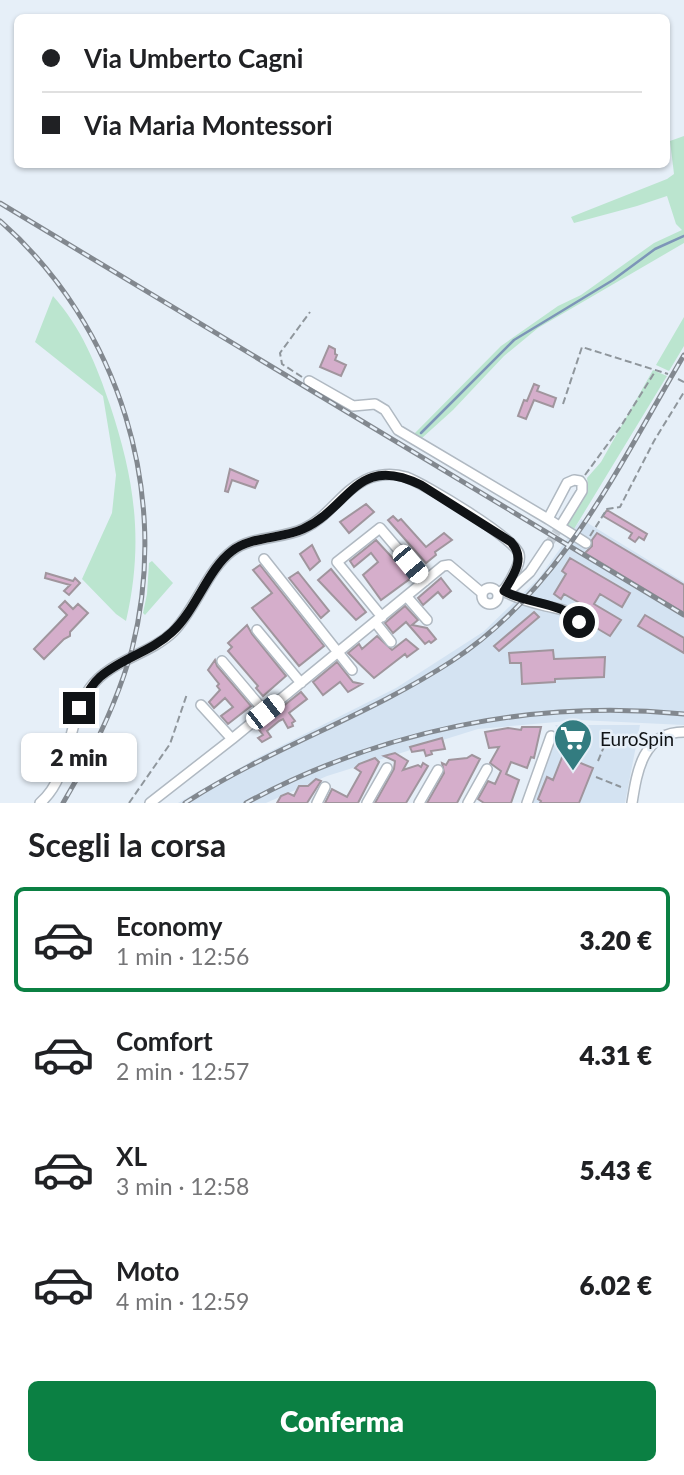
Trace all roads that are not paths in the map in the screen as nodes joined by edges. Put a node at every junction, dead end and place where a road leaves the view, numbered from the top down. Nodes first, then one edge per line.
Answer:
1 (309, 381) road end
2 (548, 519) junction
3 (563, 523) tunnel mouth
4 (586, 542) road end
5 (548, 545) tunnel mouth
6 (264, 559) dead end
7 (425, 581) junction
8 (503, 593) junction
9 (407, 597) junction
10 (378, 620) junction
11 (427, 620) dead end
12 (257, 630) dead end
13 (582, 633) dead end
14 (391, 642) dead end
15 (338, 652) junction
16 (222, 661) dead end
17 (352, 670) dead end
18 (301, 683) junction
19 (201, 705) dead end
20 (265, 712) junction
21 (684, 733) edge
22 (551, 736) dead end
23 (232, 739) junction
24 (387, 768) dead end
25 (487, 769) dead end
26 (438, 770) dead end
27 (325, 787) dead end
28 (40, 803) edge
29 (150, 803) edge
30 (317, 803) edge
31 (367, 803) edge
32 (419, 803) edge
33 (468, 803) edge
34 (527, 803) edge
35 (632, 803) edge

1 - 2 street
2 - 3 street
2 - 4 street
5 - 8 street
6 - 15 street
7 - 8 street
7 - 9 street
7 - 10 street
8 - 13 street
8 - 28 street
9 - 10 street
9 - 11 street
10 - 14 street
10 - 15 street
12 - 18 street
15 - 17 street
15 - 18 street
16 - 20 street
18 - 20 street
19 - 23 street
20 - 23 street
21 - 35 street
22 - 34 street
23 - 29 street
24 - 31 street
25 - 33 street
26 - 32 street
27 - 30 street

